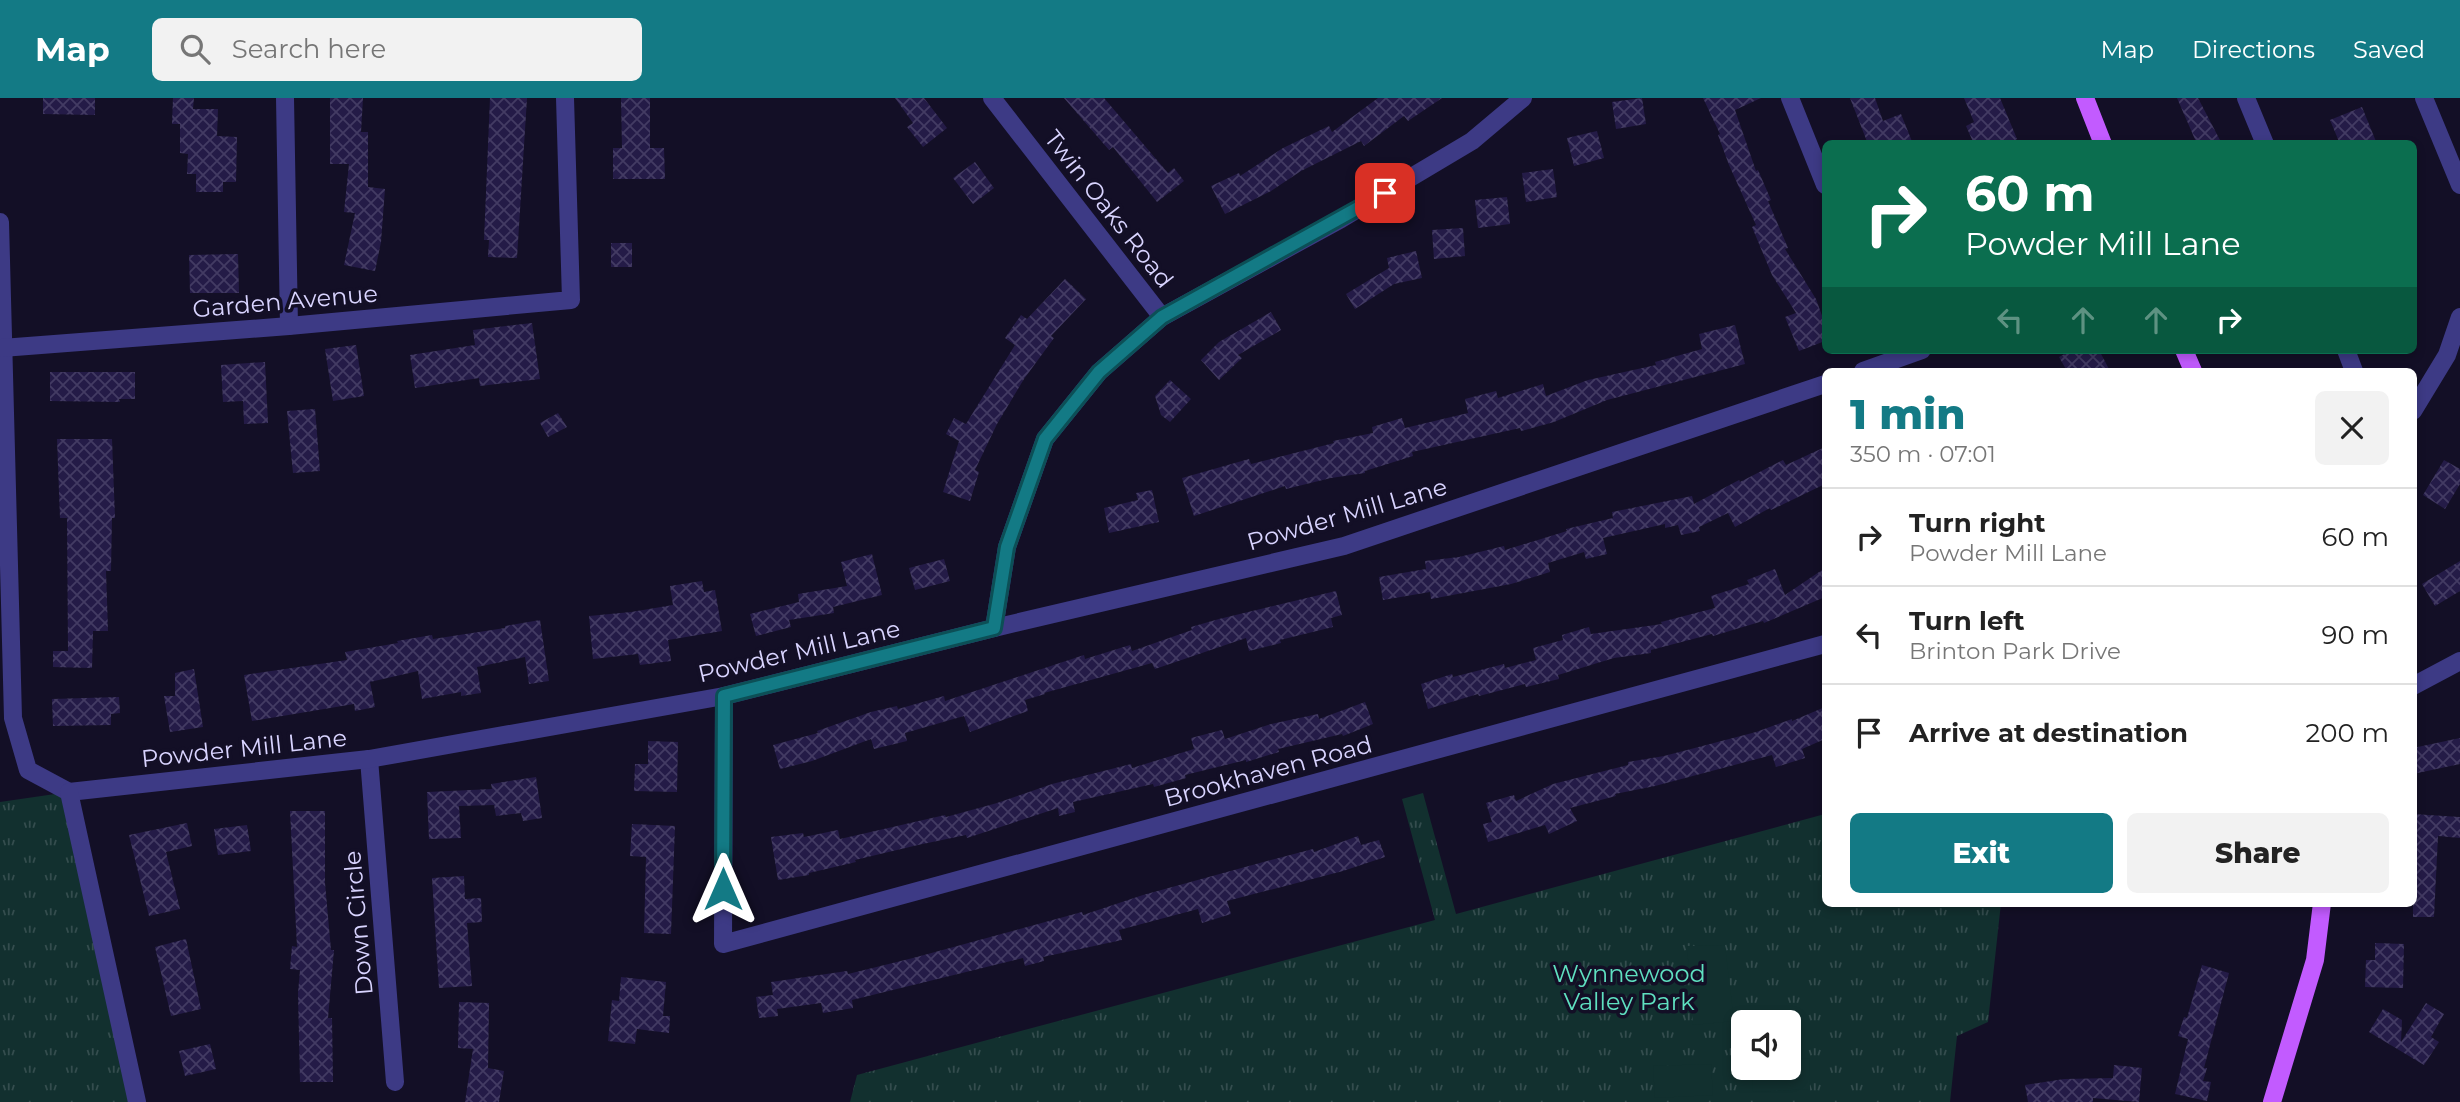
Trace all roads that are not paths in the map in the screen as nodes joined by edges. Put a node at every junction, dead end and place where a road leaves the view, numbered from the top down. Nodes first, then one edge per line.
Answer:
1 (285, 98) edge
2 (565, 98) edge
3 (992, 98) edge
4 (1523, 98) edge
5 (1790, 98) edge
6 (2085, 98) edge
7 (2246, 98) edge
8 (2424, 98) edge
9 (2101, 140) edge
10 (2263, 140) edge
11 (1822, 178) edge
12 (2460, 185) edge
13 (0, 222) edge
14 (1162, 317) junction
15 (2460, 317) edge
16 (289, 326) junction
17 (2, 348) junction
18 (1896, 360) edge
19 (1872, 368) edge
20 (1822, 385) edge
21 (2417, 404) edge
22 (994, 628) junction
23 (1822, 645) edge
24 (2460, 661) edge
25 (2417, 685) edge
26 (724, 696) junction
27 (369, 759) junction
28 (69, 792) junction
29 (2322, 907) edge
30 (395, 1082) dead end
31 (137, 1102) edge
32 (2272, 1102) edge

1 - 16 street
2 - 16 street, Garden Avenue
3 - 14 street, Twin Oaks Road
4 - 14 street
5 - 11 street
6 - 9 main road
7 - 10 street
8 - 12 street
13 - 17 street
14 - 22 street
15 - 21 street
16 - 17 street, Garden Avenue
17 - 28 street
18 - 19 street
20 - 22 street, Powder Mill Lane
22 - 26 street, Powder Mill Lane
23 - 26 street, Brookhaven Road
24 - 25 street
26 - 27 street, Powder Mill Lane
27 - 28 street, Powder Mill Lane
27 - 30 street, Down Circle
28 - 31 street
29 - 32 main road

